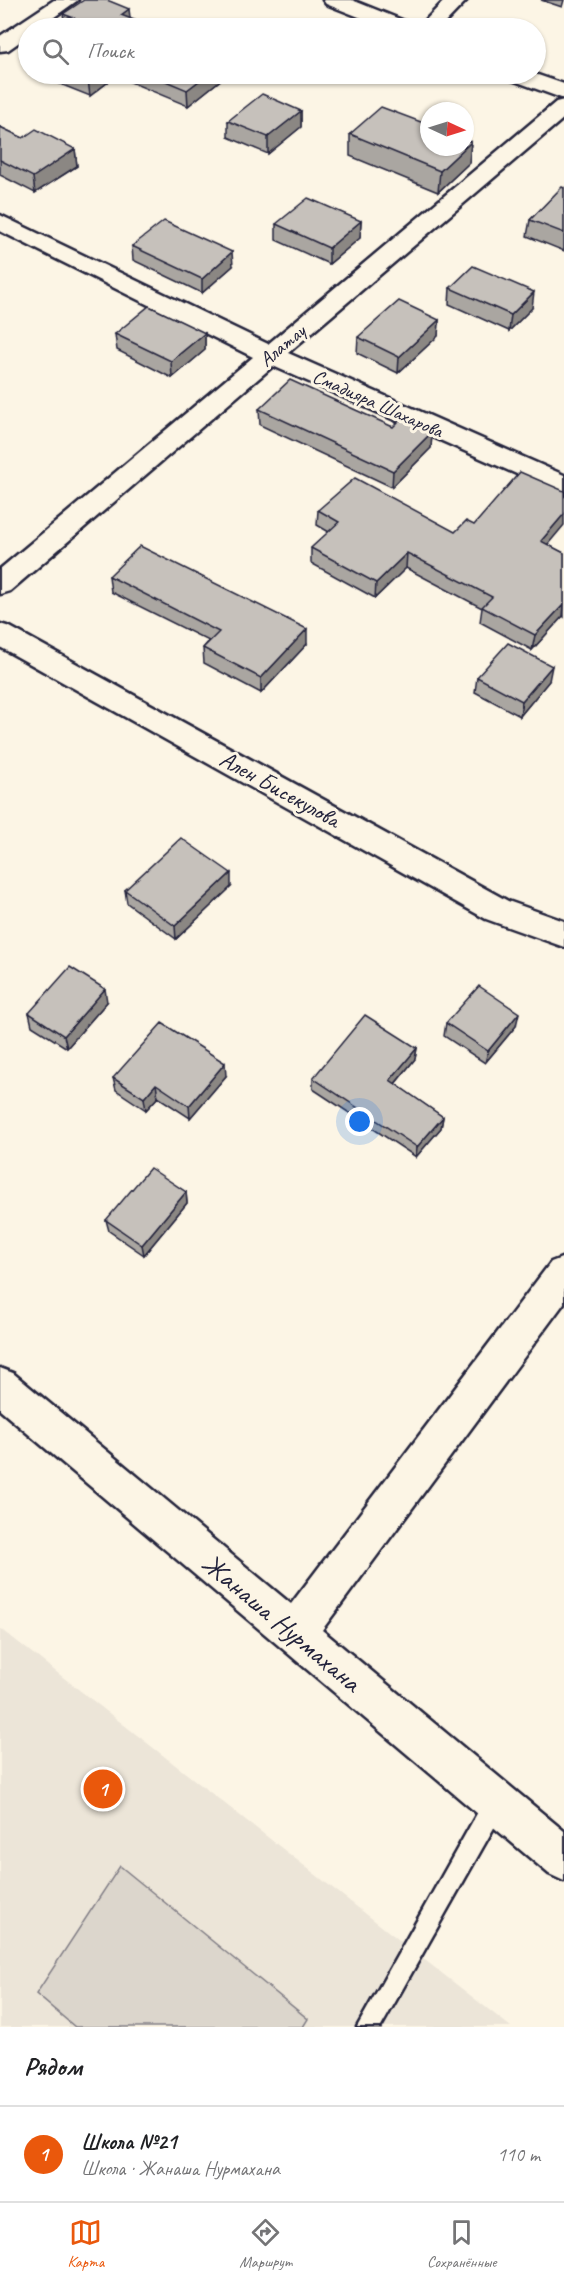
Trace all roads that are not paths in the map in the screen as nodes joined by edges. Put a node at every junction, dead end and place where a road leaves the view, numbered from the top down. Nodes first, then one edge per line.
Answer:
1 (68, 0) edge
2 (333, 0) edge
3 (457, 0) edge
4 (41, 18) edge
5 (379, 18) edge
6 (438, 18) edge
7 (18, 33) edge
8 (0, 45) edge
9 (543, 84) edge
10 (564, 92) edge
11 (564, 107) edge
12 (0, 222) edge
13 (270, 355) junction
14 (564, 486) edge
15 (0, 584) edge
16 (0, 634) edge
17 (564, 934) edge
18 (564, 1274) edge
19 (0, 1386) edge
20 (295, 1633) junction
21 (496, 1802) junction
22 (564, 1859) edge
23 (368, 2027) edge

1 - 4 main road
2 - 5 main road
3 - 6 main road
7 - 8 main road
9 - 10 main road
11 - 13 main road, Алатау
12 - 13 main road, Смадияра Шахарова
13 - 14 main road, Смадияра Шахарова
13 - 15 main road, Алатау
16 - 17 main road, Ален Бисекулова
18 - 20 main road
19 - 20 main road, Жанаша Нурмахана
20 - 21 main road, Жанаша Нурмахана
21 - 22 main road, Жанаша Нурмахана
21 - 23 lane

